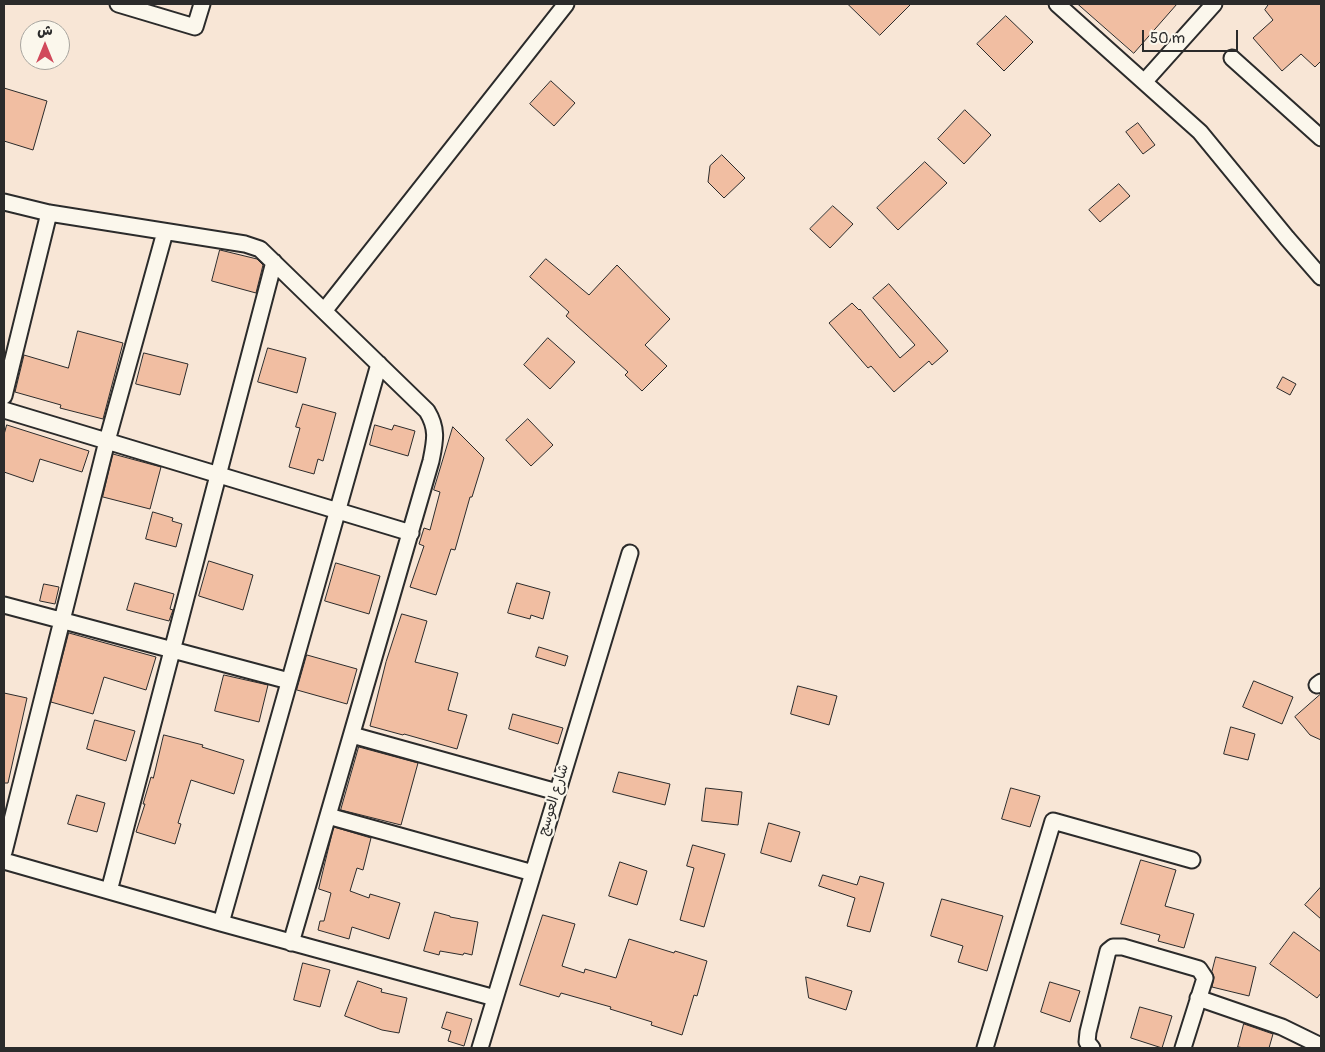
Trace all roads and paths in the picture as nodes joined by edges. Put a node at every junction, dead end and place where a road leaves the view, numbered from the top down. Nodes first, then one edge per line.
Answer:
1 (118, 4) edge
2 (202, 4) edge
3 (566, 4) edge
4 (1057, 4) edge
5 (1214, 4) edge
6 (1232, 58) dead end
7 (1145, 81) junction
8 (1321, 138) edge
9 (4, 202) edge
10 (49, 213) junction
11 (165, 232) junction
12 (274, 262) junction
13 (1321, 277) edge
14 (324, 311) junction
15 (378, 364) junction
16 (4, 396) edge
17 (4, 410) edge
18 (107, 442) junction
19 (218, 475) junction
20 (337, 510) junction
21 (411, 533) junction
22 (630, 553) dead end
23 (4, 605) edge
24 (61, 622) junction
25 (173, 650) junction
26 (289, 680) junction
27 (352, 734) junction
28 (557, 792) junction
29 (328, 816) junction
30 (4, 852) edge
31 (1192, 860) dead end
32 (4, 862) edge
33 (533, 873) junction
34 (109, 892) junction
35 (221, 923) junction
36 (291, 943) junction
37 (495, 998) junction
38 (1198, 998) junction
39 (1321, 1046) edge
40 (480, 1048) edge
41 (985, 1048) edge
42 (1092, 1048) edge
43 (1183, 1048) edge

1 - 2 street
3 - 14 street
4 - 7 street
5 - 7 street
6 - 8 street
7 - 13 street
9 - 10 street
10 - 11 street
10 - 16 street
11 - 12 street
11 - 18 street
12 - 14 street
12 - 19 street
14 - 15 street
15 - 20 street
15 - 21 street
17 - 18 street
18 - 19 street
18 - 24 street
19 - 20 street
19 - 25 street
20 - 21 street
20 - 26 street
21 - 27 street
22 - 28 street, شارع العوسج
23 - 24 street
24 - 25 street
24 - 30 street
25 - 26 street
25 - 34 street
26 - 35 street
27 - 28 street
27 - 29 street
28 - 33 street, شارع العوسج
29 - 33 street
29 - 36 street
31 - 41 street
32 - 34 street
33 - 37 street, شارع العوسج
34 - 35 street
35 - 36 street
36 - 37 street
37 - 40 street, شارع العوسج
38 - 39 street
38 - 42 street
38 - 43 street

